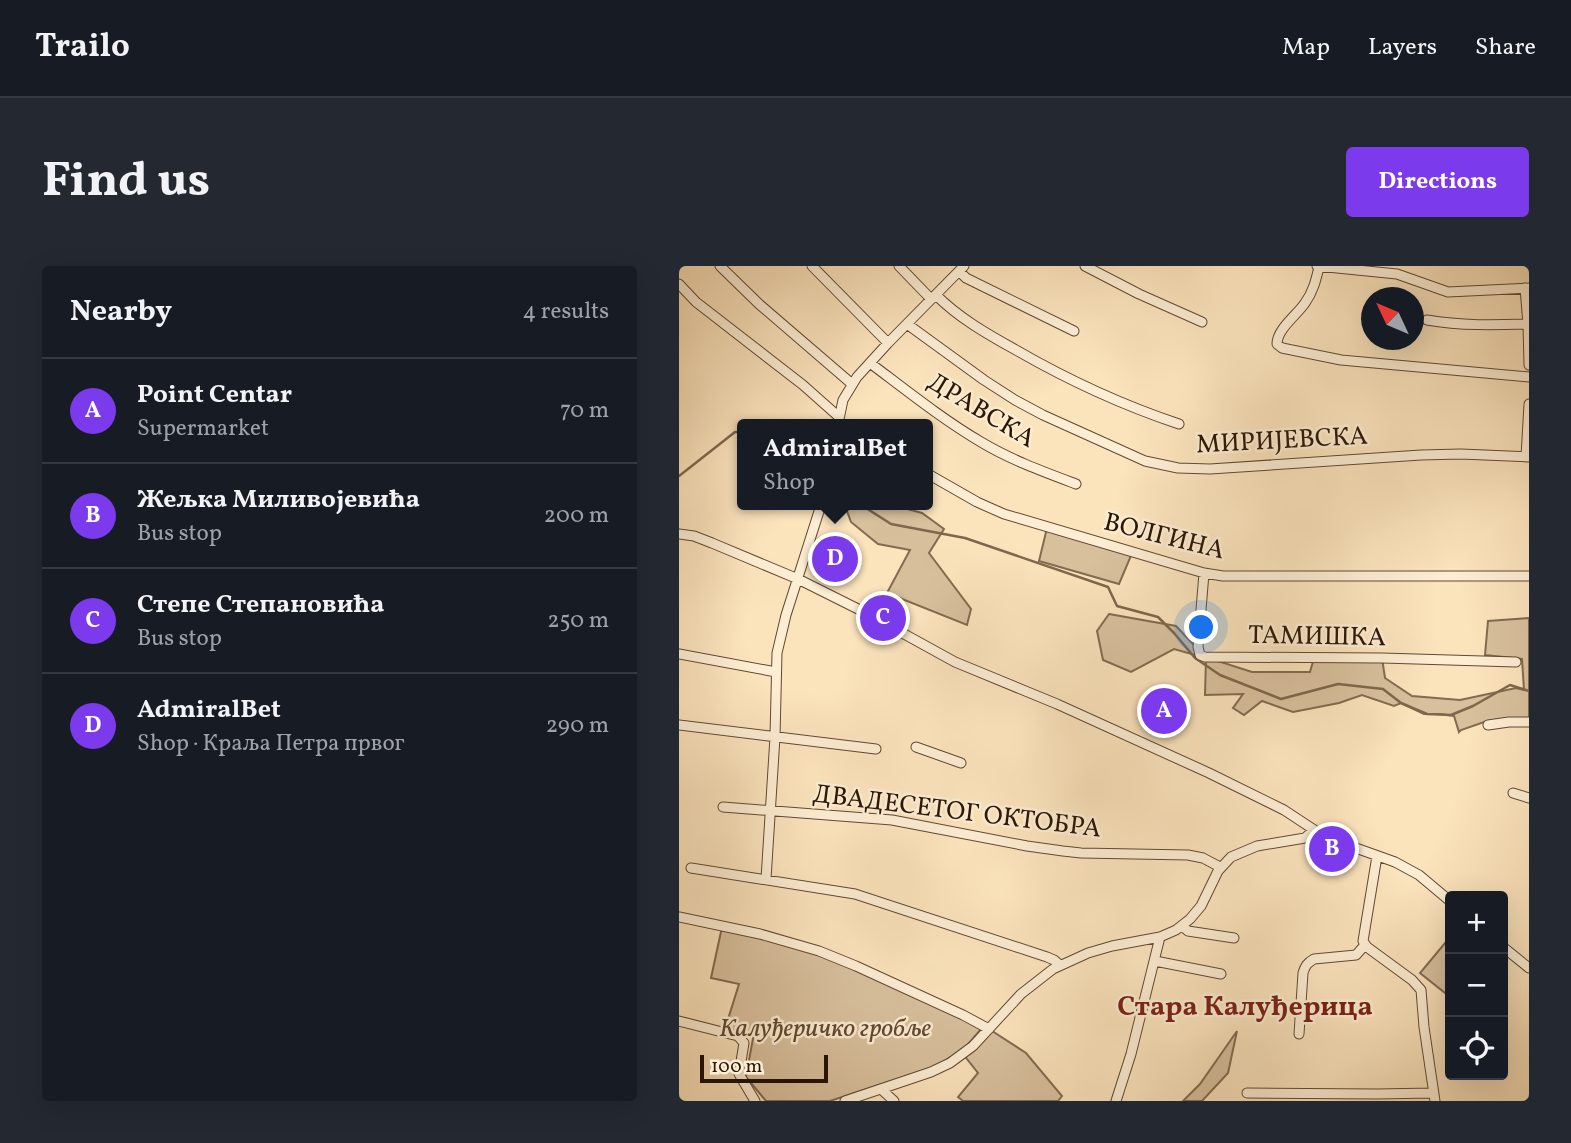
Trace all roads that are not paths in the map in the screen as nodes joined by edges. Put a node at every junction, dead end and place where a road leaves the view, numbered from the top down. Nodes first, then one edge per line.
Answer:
1 (720, 266) edge
2 (812, 266) edge
3 (899, 266) edge
4 (1085, 266) edge
5 (1318, 266) edge
6 (962, 269) edge
7 (679, 284) edge
8 (1527, 288) edge
9 (933, 297) junction
10 (1427, 320) dead end
11 (1202, 322) dead end
12 (907, 324) junction
13 (1529, 324) edge
14 (1074, 331) dead end
15 (888, 343) junction
16 (870, 363) junction
17 (1529, 365) edge
18 (1529, 377) edge
19 (852, 384) junction
20 (1529, 404) edge
21 (836, 419) edge
22 (838, 419) edge
23 (1179, 424) dead end
24 (1528, 457) edge
25 (933, 477) edge
26 (1076, 484) dead end
27 (819, 510) edge
28 (679, 534) edge
29 (1204, 573) junction
30 (1529, 576) edge
31 (798, 579) junction
32 (679, 654) edge
33 (1516, 662) dead end
34 (776, 672) junction
35 (1529, 722) edge
36 (679, 725) edge
37 (1488, 725) dead end
38 (775, 737) junction
39 (916, 747) dead end
40 (876, 750) dead end
41 (961, 763) dead end
42 (1513, 793) dead end
43 (1529, 798) edge
44 (723, 807) dead end
45 (769, 810) junction
46 (1313, 831) junction
47 (1377, 856) junction
48 (1220, 867) junction
49 (691, 868) dead end
50 (766, 879) junction
51 (1445, 897) edge
52 (679, 917) edge
53 (1182, 926) junction
54 (1160, 937) junction
55 (1234, 937) dead end
56 (1366, 945) junction
57 (1508, 951) edge
58 (1155, 961) junction
59 (1060, 965) junction
60 (1529, 968) edge
61 (1221, 974) dead end
62 (679, 1021) edge
63 (989, 1029) junction
64 (1299, 1034) dead end
65 (881, 1089) junction
66 (1247, 1093) dead end
67 (1434, 1097) edge
68 (860, 1098) edge
69 (755, 1101) edge
70 (845, 1101) edge
71 (894, 1101) edge
72 (1117, 1101) edge

1 - 19 street
2 - 15 street
3 - 9 street
4 - 11 street
5 - 8 street
5 - 18 street
6 - 9 street
6 - 14 street
7 - 21 street
8 - 13 street
9 - 12 street
9 - 23 street
10 - 13 street
12 - 15 street
12 - 24 street, МИРИЈЕВСКА
13 - 17 street
15 - 16 street
16 - 19 street
16 - 26 street, ДРАВСКА
19 - 22 street
20 - 24 street
25 - 29 street, ВОЛГИНА
27 - 31 street
28 - 31 street
29 - 30 street, ВОЛГИНА
29 - 33 street, ТАМИШКА
31 - 34 street
31 - 46 street
32 - 34 street
34 - 38 street
35 - 37 street
36 - 38 street
38 - 40 street
38 - 45 street
39 - 41 street
42 - 43 street
44 - 45 street, ДВАДЕСЕТОГ ОКТОБРА
45 - 48 street, ДВАДЕСЕТОГ ОКТОБРА
45 - 50 street
46 - 47 street
46 - 48 street
47 - 51 street
47 - 56 street
48 - 53 street
49 - 50 street
50 - 59 street
52 - 63 street
53 - 54 street
53 - 55 street
54 - 58 street
54 - 59 street
56 - 64 street
56 - 67 street
57 - 60 street
58 - 61 street
58 - 72 street
59 - 63 street
62 - 69 street
63 - 65 street
65 - 68 street
65 - 71 street
66 - 67 street
68 - 70 street

